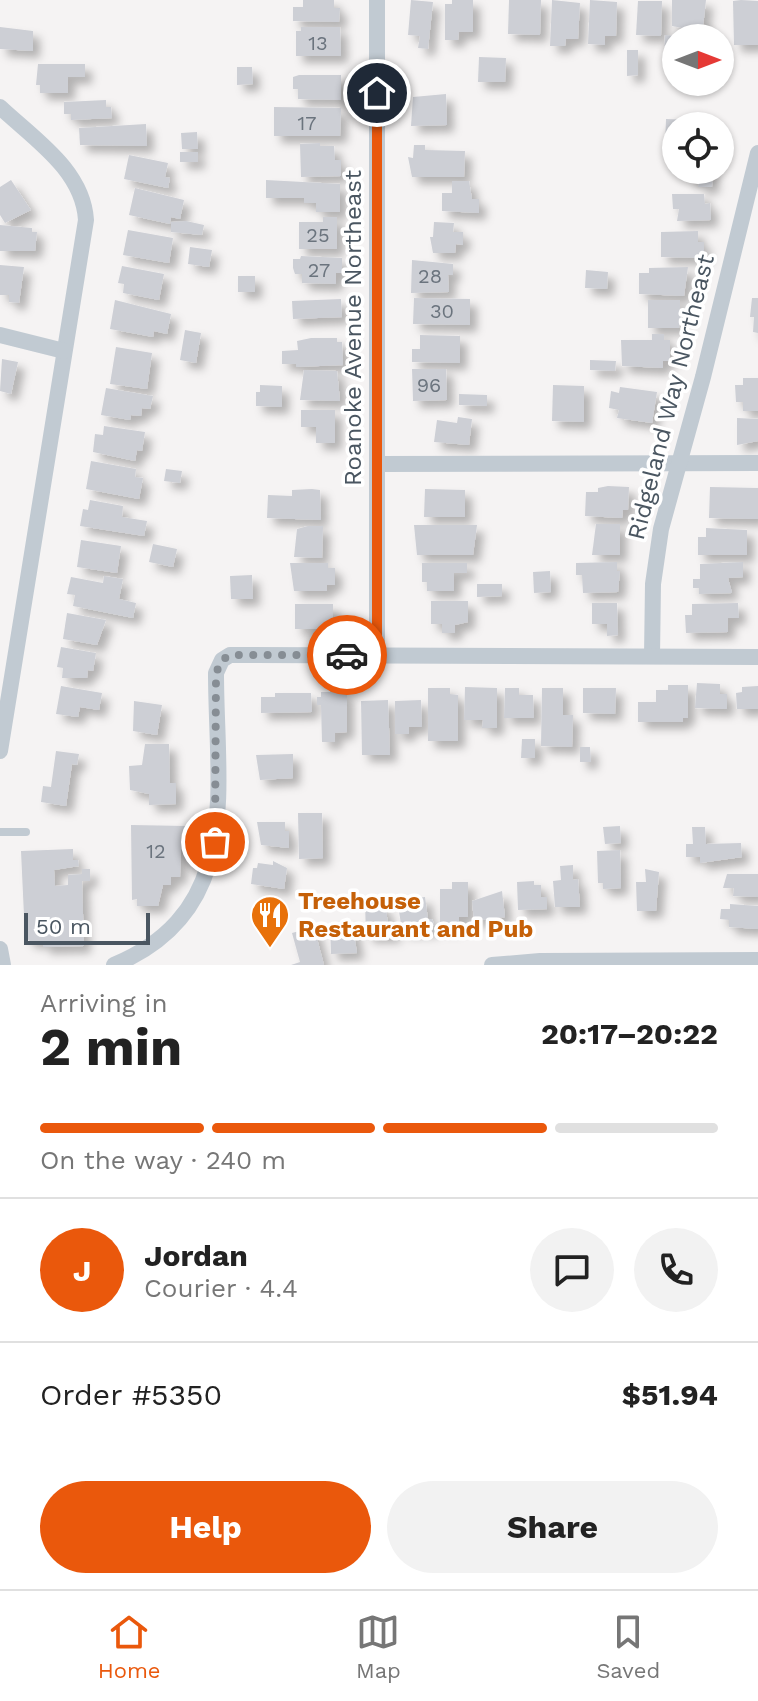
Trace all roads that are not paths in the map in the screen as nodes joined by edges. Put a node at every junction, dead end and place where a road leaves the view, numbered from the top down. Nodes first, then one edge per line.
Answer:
1 (377, 0) edge
2 (0, 107) edge
3 (758, 153) edge
4 (0, 335) edge
5 (64, 351) junction
6 (680, 463) junction
7 (758, 463) edge
8 (377, 464) junction
9 (377, 656) junction
10 (652, 656) junction
11 (758, 657) edge
12 (5, 685) edge
13 (0, 751) edge
14 (0, 832) edge
15 (26, 832) dead end
16 (0, 949) edge
17 (758, 960) edge
18 (112, 961) edge
19 (3, 965) edge
20 (492, 965) edge

1 - 8 street, Roanoke Avenue Northeast
2 - 5 street
3 - 6 street, Ridgeland Way Northeast
4 - 5 street
5 - 12 street
6 - 7 street
6 - 8 street
6 - 10 street, Ridgeland Way Northeast
8 - 9 street, Roanoke Avenue Northeast
9 - 10 street
9 - 18 street
10 - 11 street
12 - 13 street
14 - 15 lane
16 - 19 street
17 - 20 street

